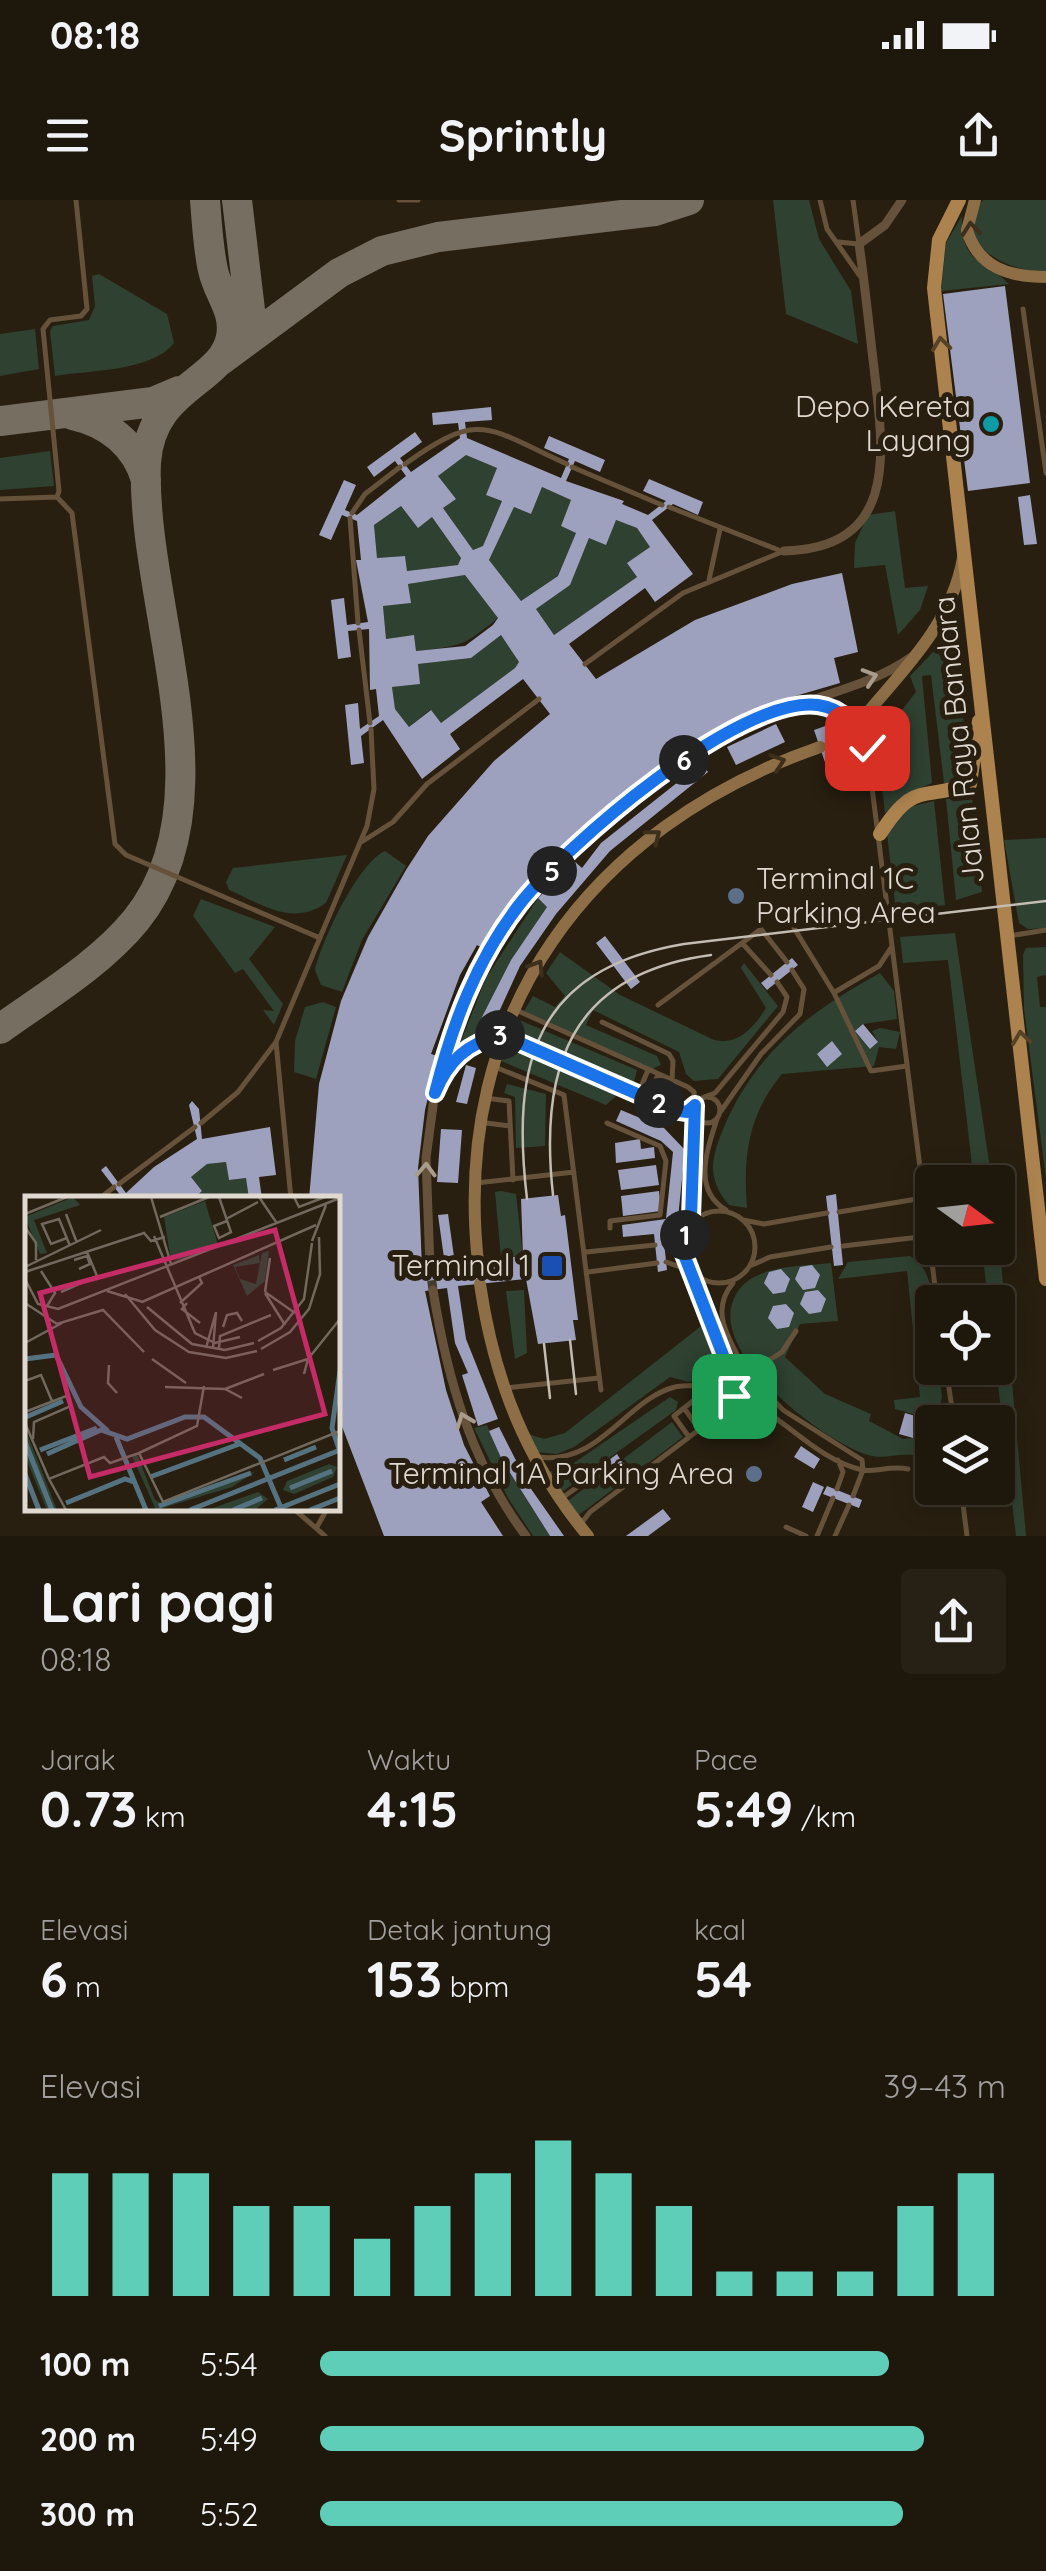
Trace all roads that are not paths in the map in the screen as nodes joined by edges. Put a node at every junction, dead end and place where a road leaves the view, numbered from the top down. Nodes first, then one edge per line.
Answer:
1 (76, 200) edge
2 (399, 200) edge
3 (418, 200) edge
4 (820, 200) edge
5 (853, 200) edge
6 (902, 200) edge
7 (959, 200) edge
8 (975, 200) edge
9 (835, 240) junction
10 (859, 244) junction
11 (1046, 277) edge
12 (865, 288) junction
13 (1023, 309) dead end
14 (1046, 473) edge
15 (57, 497) junction
16 (0, 499) edge
17 (720, 529) junction
18 (965, 546) junction
19 (784, 551) junction
20 (710, 580) junction
21 (921, 650) junction
22 (584, 664) dead end
23 (538, 699) dead end
24 (982, 705) junction
25 (782, 709) junction
26 (856, 726) junction
27 (837, 742) dead end
28 (820, 748) dead end
29 (880, 834) junction
30 (361, 842) junction
31 (794, 928) dead end
32 (1046, 930) edge
33 (1009, 936) junction
34 (320, 938) junction
35 (893, 940) junction
36 (742, 942) junction
37 (787, 962) dead end
38 (792, 970) dead end
39 (771, 975) dead end
40 (777, 982) dead end
41 (834, 992) junction
42 (516, 1002) junction
43 (658, 1005) dead end
44 (602, 1022) dead end
45 (502, 1035) junction
46 (276, 1042) junction
47 (491, 1066) junction
48 (907, 1066) junction
49 (648, 1070) junction
50 (658, 1075) junction
51 (672, 1080) junction
52 (435, 1093) junction
53 (638, 1094) junction
54 (704, 1097) junction
55 (482, 1098) junction
56 (648, 1098) junction
57 (695, 1105) junction
58 (695, 1115) junction
59 (719, 1115) junction
60 (478, 1122) junction
61 (607, 1123) dead end
62 (510, 1126) junction
63 (920, 1165) edge
64 (574, 1172) junction
65 (513, 1180) junction
66 (473, 1183) junction
67 (101, 1196) edge
68 (291, 1196) edge
69 (915, 1199) edge
70 (839, 1212) dead end
71 (730, 1213) junction
72 (827, 1213) dead end
73 (740, 1218) junction
74 (610, 1228) dead end
75 (688, 1229) junction
76 (610, 1237) dead end
77 (915, 1238) edge
78 (664, 1244) dead end
79 (655, 1245) dead end
80 (843, 1246) dead end
81 (831, 1248) dead end
82 (611, 1250) junction
83 (586, 1252) junction
84 (478, 1262) dead end
85 (666, 1262) dead end
86 (657, 1263) dead end
87 (430, 1267) tunnel mouth
88 (747, 1269) junction
89 (588, 1272) junction
90 (694, 1273) junction
91 (739, 1277) junction
92 (1046, 1280) edge
93 (480, 1284) dead end
94 (433, 1290) tunnel mouth
95 (796, 1330) dead end
96 (749, 1373) junction
97 (600, 1378) junction
98 (726, 1379) junction
99 (502, 1388) junction
100 (708, 1389) junction
101 (601, 1390) dead end
102 (731, 1393) junction
103 (684, 1408) junction
104 (700, 1429) junction
105 (689, 1437) junction
106 (531, 1453) junction
107 (838, 1460) junction
108 (908, 1469) dead end
109 (863, 1470) junction
110 (583, 1483) dead end
111 (837, 1489) dead end
112 (853, 1496) dead end
113 (832, 1498) dead end
114 (559, 1500) junction
115 (849, 1505) dead end
116 (963, 1505) edge
117 (298, 1511) edge
118 (325, 1511) edge
119 (317, 1527) junction
120 (786, 1527) dead end
121 (581, 1532) edge
122 (325, 1536) edge
123 (526, 1536) edge
124 (806, 1536) edge
125 (817, 1536) edge
126 (835, 1536) edge
127 (967, 1536) edge

1 - 15 lane
2 - 3 lane
4 - 9 lane
5 - 10 lane
6 - 10 street
18 -> 7 main road, Jalan Raya Bandara
11 -> 8 street
9 - 10 lane
9 - 12 lane
10 - 12 street
12 - 19 street
13 - 14 lane
15 - 16 lane
15 - 34 lane
17 - 19 lane
17 - 20 lane
17 - 30 lane
18 - 21 street
18 - 24 main road, Jalan Raya Bandara
19 - 20 lane
20 - 22 lane
25 -> 21 street
21 - 26 street
23 - 30 lane
24 - 29 main road
24 - 33 main road, Jalan Raya Bandara
25 - 26 lane
25 - 52 street
26 - 27 street
26 - 29 lane
42 -> 28 street
29 - 35 lane
30 - 34 lane
31 - 41 lane
32 - 33 lane
92 -> 33 main road, Jalan Raya Bandara
34 - 46 lane
35 - 41 lane
35 - 48 lane
36 - 37 lane
36 - 39 lane
36 - 43 lane
38 - 59 lane
40 - 54 lane
41 - 48 lane
42 - 45 street
42 - 49 lane
44 - 51 lane
45 - 47 street
45 - 52 street
45 - 53 lane
46 - 67 lane
46 - 68 lane
47 - 55 street
47 - 64 lane
48 - 63 lane
49 - 50 lane
49 - 53 lane
50 - 51 lane
50 - 56 lane
51 - 57 lane
87 -> 52 street
53 - 56 lane
54 - 57 lane
54 - 59 lane
55 - 60 street
55 - 62 lane
56 - 57 lane
57 - 58 lane
58 - 59 lane
58 - 75 lane
59 - 71 lane
60 - 62 lane
60 - 66 street
61 - 74 lane
62 - 65 lane
64 - 65 lane
64 - 83 lane
65 - 66 lane
66 - 84 street
69 - 70 lane
71 - 73 lane
71 - 75 lane
72 - 73 lane
73 - 88 lane
75 - 78 lane
75 - 90 lane
76 - 82 lane
77 - 80 lane
79 - 82 lane
81 - 88 lane
82 - 83 lane
83 - 89 lane
85 - 90 lane
86 - 89 lane
88 - 91 lane
89 - 97 lane
90 - 91 lane
90 - 98 lane
91 - 96 lane
93 - 99 street
123 -> 94 street
95 - 96 lane
96 - 98 lane
96 - 102 lane
96 - 109 lane
97 - 99 lane
97 - 101 lane
98 - 102 lane
99 - 106 street
100 - 102 lane
100 - 103 lane
100 - 106 lane
102 - 104 lane
102 - 107 lane
103 - 104 lane
103 - 105 lane
104 - 105 lane
105 - 121 lane
106 - 114 street
107 - 109 lane
107 - 111 lane
108 - 109 lane
109 - 112 lane
110 - 114 lane
113 - 125 lane
114 - 121 street
115 - 126 lane
116 - 127 lane
117 - 119 lane
118 - 119 lane
119 - 122 lane
120 - 124 lane

